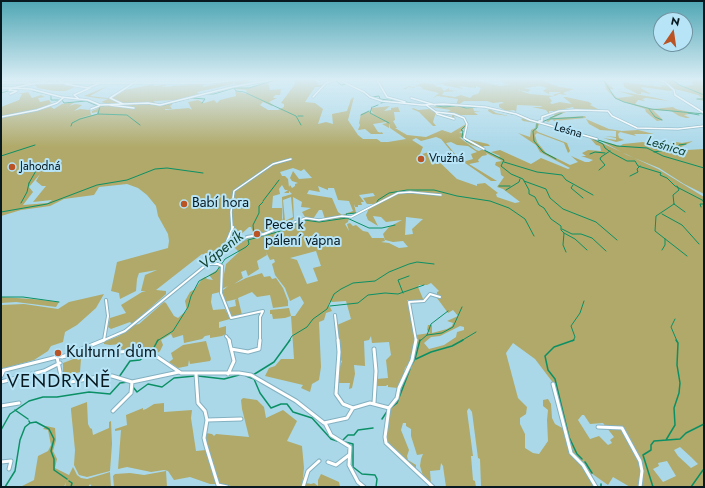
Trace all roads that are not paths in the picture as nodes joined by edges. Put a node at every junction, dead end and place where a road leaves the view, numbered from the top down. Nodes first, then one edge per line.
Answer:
1 (59, 102) edge
2 (92, 102) edge
3 (174, 102) edge
4 (390, 102) edge
5 (392, 102) edge
6 (401, 102) edge
7 (426, 102) edge
8 (686, 102) edge
9 (405, 103) junction
10 (123, 104) joint
11 (435, 104) junction
12 (109, 105) junction
13 (426, 105) junction
14 (100, 106) junction
15 (134, 108) dead end
16 (91, 109) dead end
17 (436, 112) junction
18 (704, 113) edge
19 (1, 118) edge
20 (454, 119) dead end
21 (539, 121) junction
22 (704, 126) edge
23 (597, 140) dead end
24 (484, 149) dead end
25 (291, 159) dead end
26 (441, 195) dead end
27 (215, 257) junction
28 (207, 264) junction
29 (440, 297) dead end
30 (106, 300) dead end
31 (335, 314) dead end
32 (226, 336) dead end
33 (104, 340) junction
34 (374, 349) dead end
35 (231, 350) junction
36 (62, 356) junction
37 (57, 357) junction
38 (60, 363) junction
39 (2, 371) edge
40 (179, 372) junction
41 (196, 374) junction
42 (228, 374) junction
43 (1, 376) edge
44 (1, 382) edge
45 (132, 382) junction
46 (553, 384) dead end
47 (19, 403) dead end
48 (374, 403) junction
49 (1, 406) edge
50 (353, 408) junction
51 (389, 408) junction
52 (113, 411) dead end
53 (241, 419) dead end
54 (207, 420) junction
55 (325, 423) junction
56 (598, 427) dead end
57 (349, 455) junction
58 (319, 461) dead end
59 (1, 462) edge
60 (328, 462) dead end
61 (311, 463) dead end
62 (311, 468) junction
63 (9, 469) dead end
64 (227, 487) edge
65 (304, 487) edge
66 (364, 487) edge
67 (432, 487) edge
68 (596, 487) edge
69 (640, 487) edge

1 - 19 street
2 - 14 street
3 - 10 street
4 - 9 street
5 - 9 street
6 - 9 street
7 - 11 street
8 - 18 street
9 - 13 street
10 - 12 street
11 - 13 street
11 - 21 street, Leśna
12 - 14 street
12 - 15 street
13 - 17 street
14 - 16 street
17 - 20 street
17 - 24 street
21 - 22 street
21 - 23 street, Leśna
25 - 27 street
26 - 27 street
27 - 28 street
28 - 33 street
28 - 35 street
29 - 51 street
30 - 33 street
31 - 50 street
32 - 35 street
33 - 36 street
34 - 48 street
35 - 42 street
36 - 37 street
36 - 40 street
37 - 38 street
37 - 39 street
38 - 44 street
38 - 45 street
39 - 43 street
40 - 41 street
40 - 45 street
41 - 42 street
41 - 54 street
42 - 55 street
45 - 52 street
46 - 68 street
47 - 49 street
48 - 50 street
48 - 51 street
50 - 55 street
51 - 67 street
53 - 54 street
54 - 64 street
55 - 57 street
56 - 69 street
57 - 60 street
57 - 66 street
58 - 62 street
59 - 63 street
61 - 62 street
62 - 65 street

